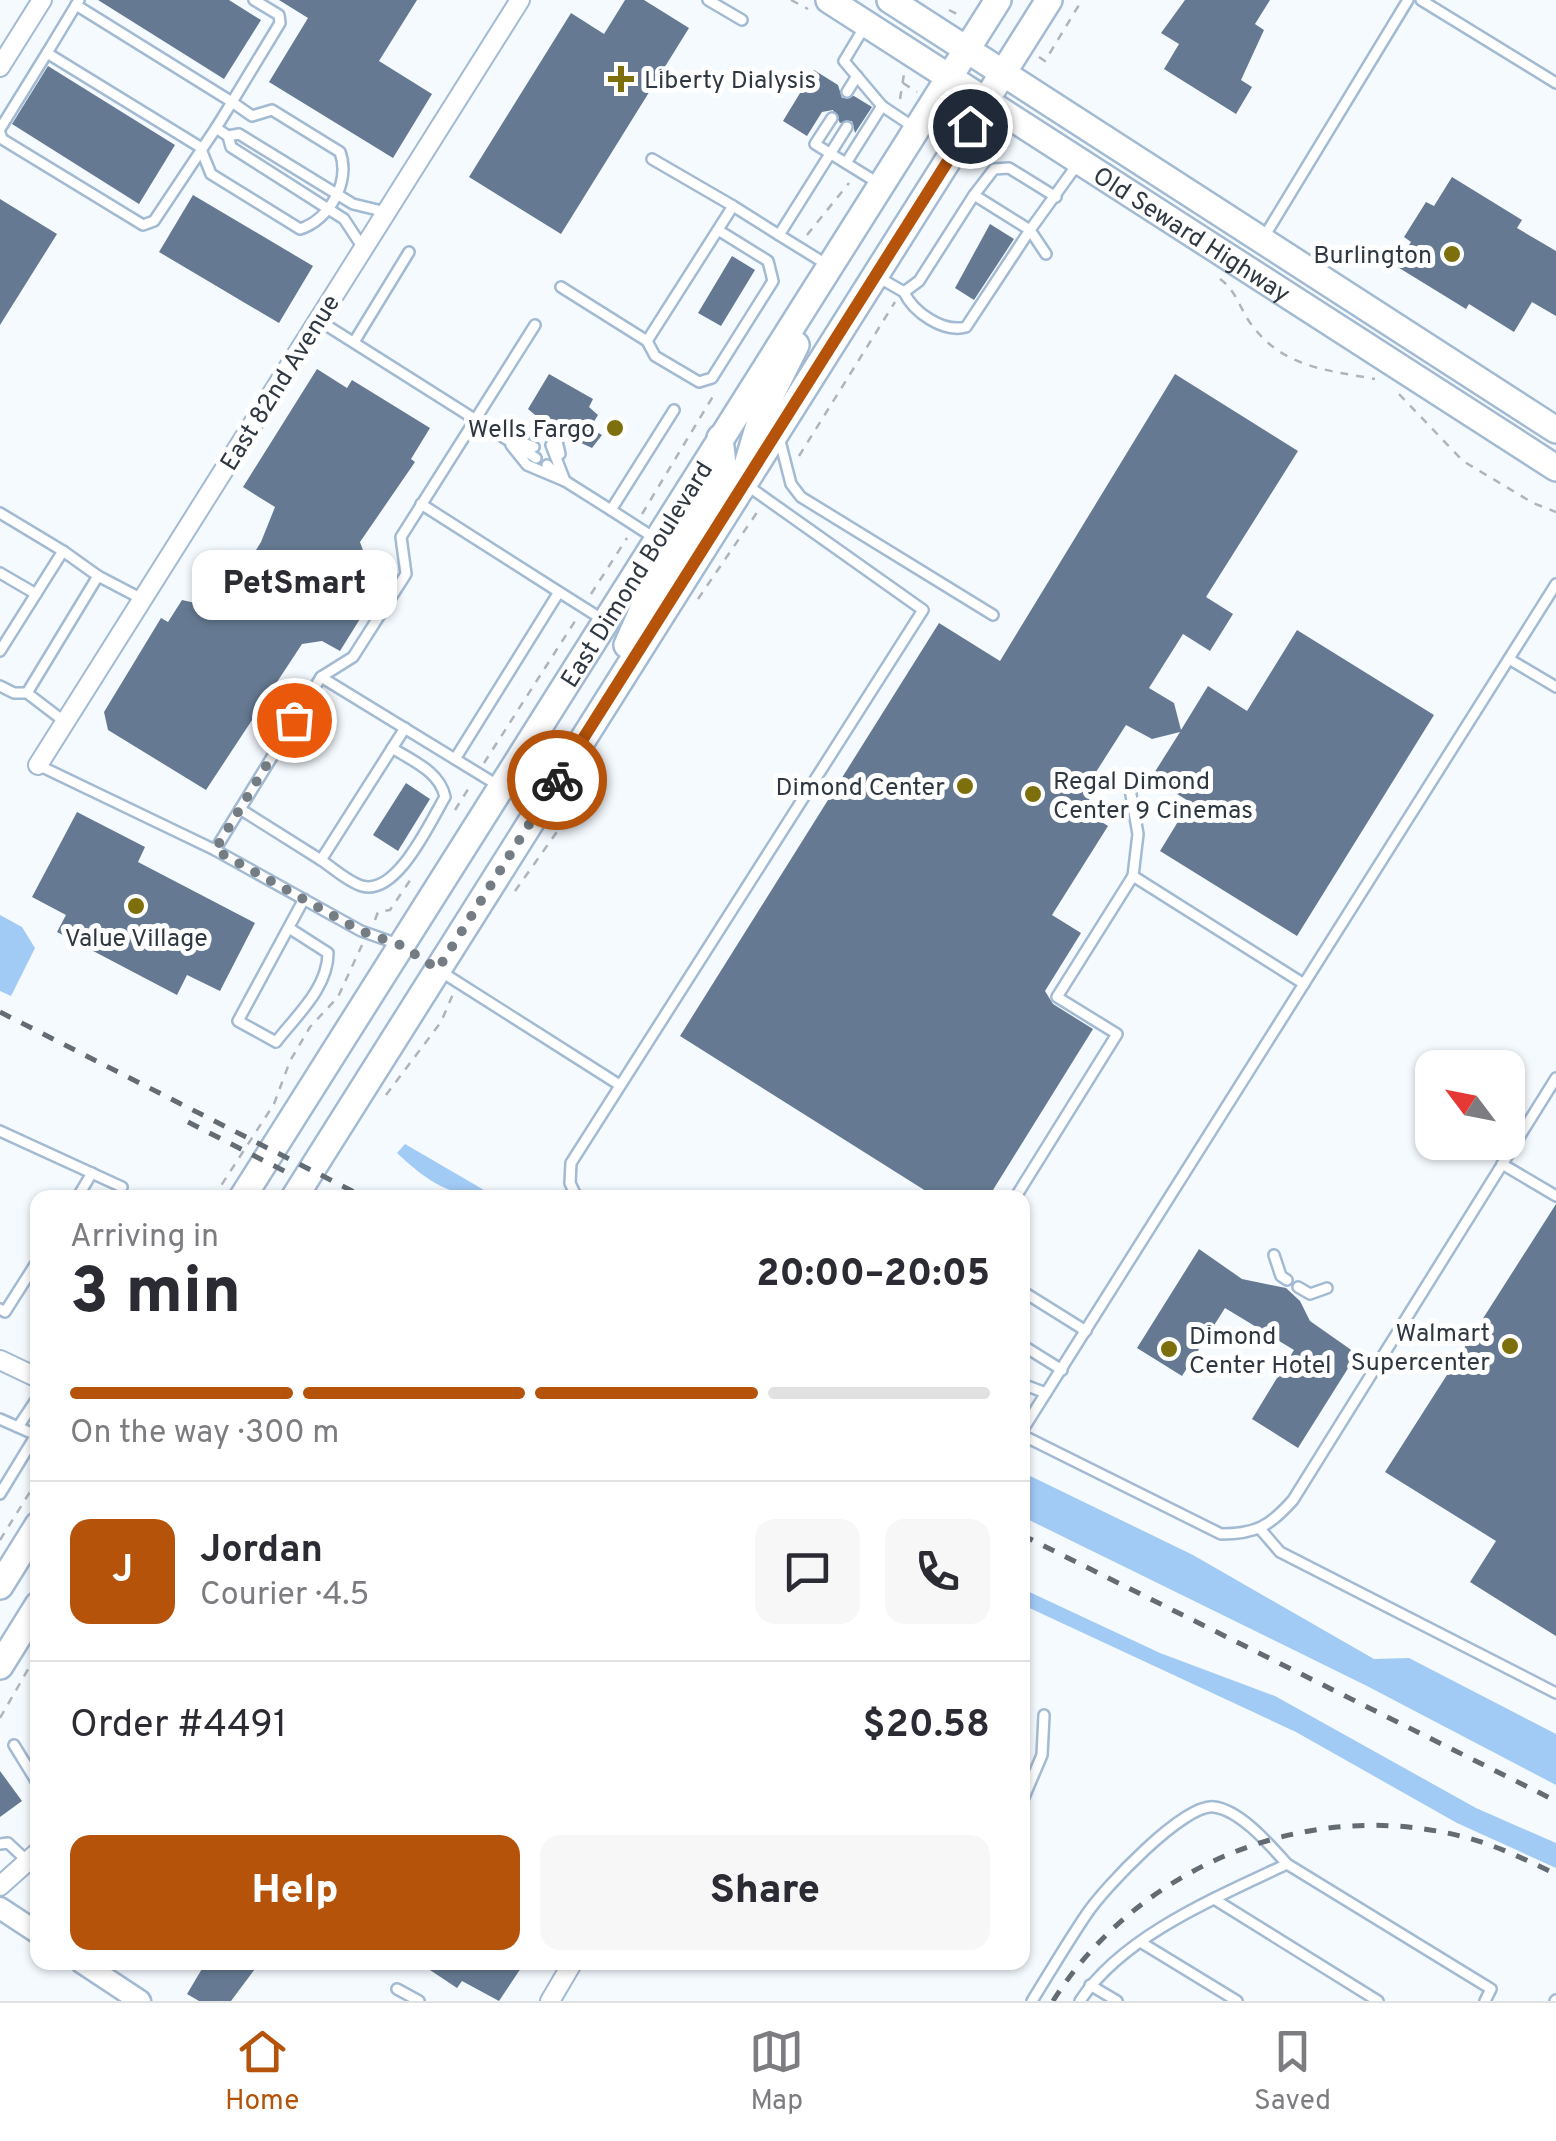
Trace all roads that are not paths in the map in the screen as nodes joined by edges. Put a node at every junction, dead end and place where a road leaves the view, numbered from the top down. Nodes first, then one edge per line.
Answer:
1 (42, 0) edge
2 (254, 0) edge
3 (520, 0) edge
4 (708, 0) edge
5 (829, 0) edge
6 (890, 0) edge
7 (998, 0) edge
8 (1049, 0) edge
9 (1408, 0) edge
10 (1421, 0) edge
11 (78, 2) edge
12 (742, 20) dead end
13 (866, 23) junction
14 (967, 48) junction
15 (46, 53) junction
16 (0, 67) edge
17 (1004, 72) junction
18 (857, 76) junction
19 (950, 76) junction
20 (1556, 83) edge
21 (869, 90) junction
22 (847, 92) dead end
23 (987, 99) junction
24 (232, 102) junction
25 (863, 102) dead end
26 (882, 106) junction
27 (832, 118) dead end
28 (216, 128) junction
29 (847, 128) dead end
30 (916, 129) junction
31 (0, 131) edge
32 (228, 136) junction
33 (200, 147) junction
34 (831, 153) junction
35 (652, 158) dead end
36 (1080, 160) junction
37 (846, 163) junction
38 (881, 185) junction
39 (338, 195) junction
40 (974, 195) junction
41 (1056, 197) junction
42 (732, 206) junction
43 (329, 209) junction
44 (386, 212) junction
45 (718, 230) junction
46 (1030, 230) junction
47 (779, 235) junction
48 (1262, 240) junction
49 (363, 248) junction
50 (409, 252) dead end
51 (1046, 254) dead end
52 (835, 256) junction
53 (876, 275) junction
54 (561, 287) dead end
55 (904, 292) junction
56 (318, 320) junction
57 (535, 325) dead end
58 (648, 341) junction
59 (354, 342) junction
60 (1408, 372) junction
61 (674, 410) dead end
62 (476, 418) junction
63 (779, 429) junction
64 (1556, 431) edge
65 (503, 435) junction
66 (720, 438) junction
67 (547, 452) junction
68 (1556, 468) edge
69 (566, 482) junction
70 (744, 484) junction
71 (422, 504) junction
72 (611, 510) junction
73 (0, 512) edge
74 (646, 532) junction
75 (63, 551) junction
76 (0, 573) edge
77 (98, 576) junction
78 (1556, 584) edge
79 (559, 592) junction
80 (36, 594) junction
81 (142, 599) junction
82 (594, 614) junction
83 (993, 615) dead end
84 (0, 650) edge
85 (1509, 659) junction
86 (321, 677) junction
87 (0, 686) edge
88 (1556, 686) edge
89 (612, 692) junction
90 (27, 693) junction
91 (65, 722) junction
92 (405, 728) junction
93 (392, 748) junction
94 (455, 760) junction
95 (38, 765) joint
96 (1128, 778) dead end
97 (489, 780) junction
98 (240, 809) junction
99 (215, 850) junction
100 (320, 860) junction
101 (1133, 876) junction
102 (304, 899) junction
103 (289, 928) junction
104 (400, 945) junction
105 (438, 969) junction
106 (1304, 984) junction
107 (1556, 1078) edge
108 (618, 1084) junction
109 (0, 1131) edge
110 (1502, 1164) junction
111 (92, 1173) junction
112 (122, 1187) dead end
113 (82, 1190) edge
114 (247, 1190) edge
115 (299, 1190) edge
116 (573, 1190) edge
117 (1021, 1190) edge
118 (1556, 1196) edge
119 (1274, 1255) dead end
120 (30, 1273) edge
121 (1287, 1280) dead end
122 (1298, 1287) dead end
123 (1327, 1288) dead end
124 (1030, 1296) edge
125 (0, 1309) edge
126 (1086, 1331) junction
127 (1030, 1350) edge
128 (0, 1360) edge
129 (1062, 1370) junction
130 (30, 1374) edge
131 (1030, 1387) edge
132 (1046, 1394) junction
133 (30, 1409) edge
134 (0, 1419) edge
135 (1030, 1420) edge
136 (18, 1428) junction
137 (30, 1433) edge
138 (1030, 1437) edge
139 (30, 1446) edge
140 (0, 1494) edge
141 (1261, 1530) junction
142 (30, 1537) edge
143 (0, 1586) edge
144 (30, 1619) edge
145 (0, 1666) edge
146 (1556, 1692) edge
147 (1044, 1715) dead end
148 (14, 1745) dead end
149 (30, 1771) edge
150 (1030, 1783) edge
151 (0, 1844) edge
152 (30, 1858) edge
153 (30, 1864) edge
154 (1287, 1864) junction
155 (0, 1886) edge
156 (1214, 1899) junction
157 (0, 1908) edge
158 (30, 1928) edge
159 (1142, 1943) junction
160 (93, 1970) edge
161 (569, 1970) edge
162 (1090, 1985) junction
163 (397, 1989) dead end
164 (140, 2001) edge
165 (418, 2001) edge
166 (550, 2001) edge
167 (1032, 2001) edge
168 (1080, 2001) edge
169 (1117, 2001) edge
170 (1237, 2001) edge
171 (1378, 2001) edge
172 (1485, 2001) edge

1 - 16 street
2 - 24 lane
3 - 44 street, East 82nd Avenue
4 - 12 lane
5 - 13 main road, Old Seward Highway
6 - 14 main road, Old Seward Highway
7 - 14 main road, East Dimond Boulevard
8 - 17 main road, East Dimond Boulevard
9 - 48 lane
10 - 20 lane
11 - 15 lane
11 - 24 lane
13 - 18 lane
13 - 19 main road, Old Seward Highway
14 - 17 main road, Old Seward Highway
14 - 19 main road, East Dimond Boulevard
15 - 31 lane
15 - 33 lane
17 - 23 main road, East Dimond Boulevard
17 - 48 main road, Old Seward Highway
18 - 21 lane
18 - 22 lane
19 - 23 main road, Old Seward Highway
19 - 30 main road, East Dimond Boulevard
21 - 25 lane
21 - 26 lane
23 - 36 main road, Old Seward Highway
23 - 53 main road, East Dimond Boulevard
24 - 28 lane
24 - 39 lane
26 - 30 lane
26 - 37 lane
27 - 34 lane
28 - 32 lane
28 - 33 lane
29 - 34 lane
30 - 38 main road, East Dimond Boulevard
31 - 33 lane
32 - 39 lane
32 - 43 lane
33 - 43 lane
34 - 37 lane
34 - 47 lane
35 - 42 lane
36 - 41 lane
36 - 60 main road, Old Seward Highway
37 - 38 lane
38 - 52 main road, East Dimond Boulevard
39 - 43 lane
39 - 44 lane
40 - 41 lane
40 - 46 lane
40 - 55 lane
41 - 46 lane
42 - 45 lane
42 - 47 lane
43 - 49 lane
44 - 49 street, East 82nd Avenue
45 - 58 lane
45 - 58 lane
46 - 51 lane
46 - 55 lane
47 - 52 lane
48 - 64 main road, Old Seward Highway
49 - 56 street, East 82nd Avenue
50 - 59 lane
52 - 66 main road, East Dimond Boulevard
52 - 70 main road
53 - 55 lane
53 - 63 main road, East Dimond Boulevard
54 - 58 lane
56 - 59 lane
56 - 81 street, East 82nd Avenue
57 - 62 lane
59 - 62 lane
60 - 64 main road
60 - 68 main road, Old Seward Highway
61 - 72 lane
62 - 65 lane
62 - 71 lane
63 - 70 main road, East Dimond Boulevard
63 - 83 lane
65 - 65 lane
65 - 67 lane
65 - 69 lane
66 - 74 main road, East Dimond Boulevard
66 - 89 main road
67 - 69 lane
67 - 69 lane
69 - 72 lane
70 - 89 main road, East Dimond Boulevard
70 - 108 lane
71 - 79 lane
71 - 86 lane
72 - 74 lane
73 - 75 lane
74 - 82 main road, East Dimond Boulevard
75 - 77 lane
75 - 80 lane
76 - 80 lane
77 - 81 lane
77 - 90 lane
78 - 85 lane
79 - 82 lane
79 - 94 lane
80 - 84 lane
81 - 91 street, East 82nd Avenue
82 - 97 main road, East Dimond Boulevard
85 - 88 lane
85 - 106 lane
86 - 92 lane
86 - 98 lane
87 - 90 lane
89 - 105 main road, East Dimond Boulevard
90 - 91 lane
91 - 95 street, East 82nd Avenue
92 - 93 lane
92 - 94 lane
93 - 100 lane
93 - 100 lane
94 - 97 lane
95 - 99 lane
96 - 101 lane
97 - 104 main road, East Dimond Boulevard
98 - 99 lane
98 - 100 lane
99 - 102 lane
101 - 106 lane
101 - 117 lane
102 - 103 lane
102 - 104 lane
103 - 103 lane
104 - 105 main road
104 - 114 main road, East Dimond Boulevard
105 - 108 lane
105 - 115 main road, East Dimond Boulevard
106 - 126 lane
107 - 110 lane
108 - 116 lane
109 - 111 lane
110 - 118 lane
110 - 141 lane
111 - 112 lane
111 - 113 lane
119 - 121 lane
120 - 125 lane
122 - 123 lane
124 - 126 lane
126 - 129 lane
127 - 129 lane
128 - 130 street
129 - 132 lane
131 - 132 lane
132 - 135 lane
133 - 136 lane
134 - 136 lane
136 - 137 lane
138 - 141 lane
139 - 140 lane
141 - 146 lane
142 - 143 main road
144 - 145 main road
147 - 150 lane
148 - 149 lane
151 - 152 lane
153 - 155 street
154 - 156 lane
154 - 167 lane
154 - 172 lane
156 - 159 lane
156 - 171 lane
157 - 158 street
159 - 162 lane
159 - 170 lane
160 - 164 street
161 - 166 street
162 - 168 lane
162 - 169 lane
163 - 165 lane

